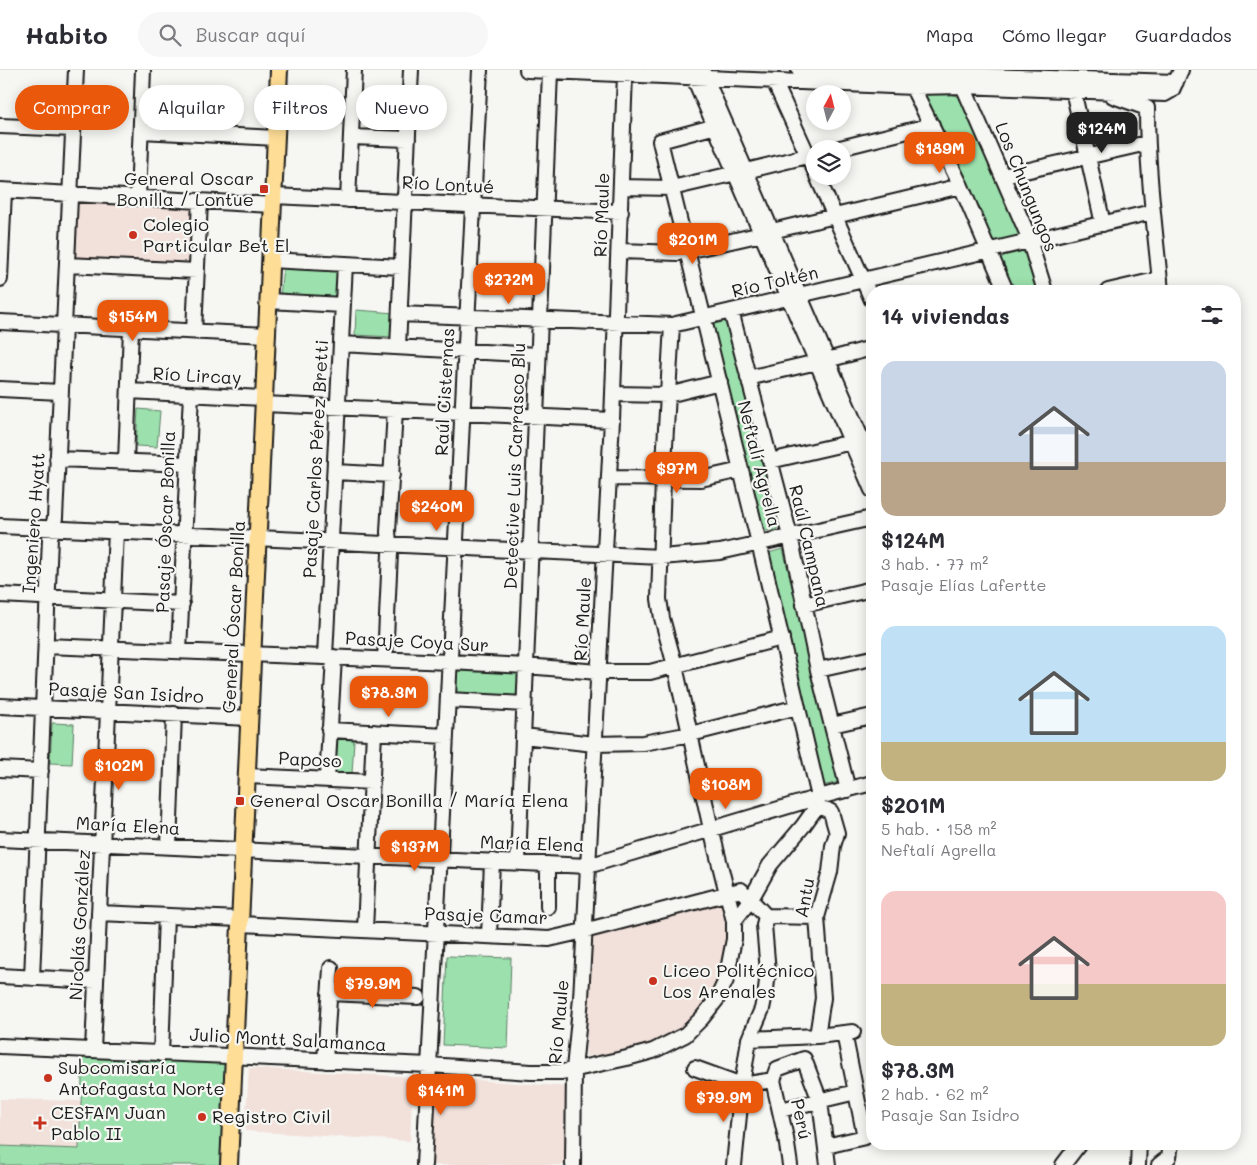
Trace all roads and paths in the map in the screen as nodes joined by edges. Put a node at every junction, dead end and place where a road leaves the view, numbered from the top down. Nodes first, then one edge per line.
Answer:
1 (76, 70) edge
2 (144, 70) edge
3 (279, 70) edge
4 (354, 70) edge
5 (411, 70) edge
6 (480, 70) edge
7 (527, 70) edge
8 (799, 70) edge
9 (1108, 70) edge
10 (839, 71) edge
11 (550, 72) junction
12 (905, 72) edge
13 (625, 74) junction
14 (698, 74) edge
15 (1179, 76) edge
16 (959, 77) edge
17 (1091, 79) junction
18 (1068, 80) edge
19 (774, 81) junction
20 (75, 85) edge
21 (913, 87) junction
22 (1098, 91) junction
23 (932, 125) junction
24 (0, 126) edge
25 (716, 126) junction
26 (15, 127) edge
27 (73, 130) edge
28 (141, 131) junction
29 (351, 137) junction
30 (276, 138) junction
31 (408, 139) junction
32 (806, 143) edge
33 (1147, 143) junction
34 (851, 145) edge
35 (806, 156) edge
36 (1088, 156) junction
37 (741, 172) junction
38 (1003, 176) junction
39 (822, 185) edge
40 (962, 186) junction
41 (622, 187) junction
42 (672, 188) junction
43 (2, 190) edge
44 (70, 194) junction
45 (138, 198) junction
46 (273, 200) junction
47 (348, 200) junction
48 (200, 201) junction
49 (405, 202) junction
50 (473, 205) junction
51 (544, 208) junction
52 (621, 212) junction
53 (1152, 212) junction
54 (836, 216) junction
55 (1103, 224) junction
56 (767, 233) junction
57 (1030, 241) junction
58 (990, 250) junction
59 (620, 251) junction
60 (687, 252) junction
61 (270, 260) junction
62 (345, 264) junction
63 (67, 265) junction
64 (402, 267) junction
65 (197, 271) junction
66 (0, 279) edge
67 (864, 280) junction
68 (866, 285) edge
69 (1004, 285) edge
70 (1043, 285) edge
71 (1160, 285) edge
72 (794, 296) junction
73 (268, 301) junction
74 (343, 305) junction
75 (731, 311) junction
76 (400, 314) junction
77 (467, 317) junction
78 (704, 318) junction
79 (540, 321) junction
80 (0, 322) edge
81 (64, 324) junction
82 (617, 324) junction
83 (672, 325) junction
84 (131, 328) junction
85 (194, 331) junction
86 (267, 335) junction
87 (341, 344) junction
88 (398, 347) junction
89 (866, 350) edge
90 (466, 351) junction
91 (538, 355) junction
92 (822, 361) junction
93 (748, 378) junction
94 (720, 382) junction
95 (0, 389) edge
96 (129, 391) junction
97 (60, 392) junction
98 (191, 394) junction
99 (614, 394) junction
100 (668, 395) junction
101 (264, 401) junction
102 (338, 408) junction
103 (395, 410) junction
104 (463, 413) junction
105 (536, 416) junction
106 (612, 420) junction
107 (862, 440) edge
108 (57, 458) junction
109 (866, 460) edge
110 (770, 461) junction
111 (126, 462) junction
112 (188, 464) junction
113 (741, 470) junction
114 (335, 472) junction
115 (392, 474) junction
116 (609, 478) junction
117 (663, 480) junction
118 (866, 519) edge
119 (0, 526) edge
120 (53, 528) junction
121 (116, 531) junction
122 (184, 534) junction
123 (790, 536) junction
124 (258, 538) junction
125 (331, 541) junction
126 (759, 543) junction
127 (389, 544) junction
128 (456, 548) junction
129 (530, 551) junction
130 (605, 555) junction
131 (661, 557) junction
132 (866, 590) edge
133 (0, 595) edge
134 (48, 597) junction
135 (113, 600) junction
136 (182, 604) junction
137 (804, 605) junction
138 (782, 638) junction
139 (46, 646) junction
140 (111, 648) junction
141 (180, 651) junction
142 (252, 654) junction
143 (330, 657) junction
144 (385, 659) junction
145 (866, 659) edge
146 (450, 662) junction
147 (526, 666) junction
148 (675, 666) junction
149 (818, 670) junction
150 (598, 672) junction
151 (448, 700) junction
152 (524, 704) junction
153 (0, 706) edge
154 (798, 707) junction
155 (43, 708) junction
156 (108, 711) junction
157 (174, 714) junction
158 (866, 717) edge
159 (249, 718) junction
160 (832, 725) junction
161 (329, 730) junction
162 (374, 732) junction
163 (690, 734) junction
164 (446, 736) junction
165 (523, 736) junction
166 (594, 744) junction
167 (0, 769) edge
168 (41, 770) junction
169 (247, 776) junction
170 (326, 780) junction
171 (372, 782) junction
172 (866, 785) edge
173 (848, 790) junction
174 (818, 801) junction
175 (710, 829) junction
176 (0, 839) edge
177 (38, 840) junction
178 (102, 843) junction
179 (169, 846) junction
180 (244, 850) junction
181 (368, 856) junction
182 (440, 859) junction
183 (492, 861) junction
184 (518, 862) junction
185 (548, 864) junction
186 (588, 866) junction
187 (726, 893) junction
188 (751, 899) junction
189 (548, 907) dead end
190 (99, 913) junction
191 (166, 916) junction
192 (766, 916) junction
193 (817, 917) junction
194 (240, 921) junction
195 (734, 921) junction
196 (365, 930) junction
197 (584, 931) junction
198 (437, 933) junction
199 (489, 936) junction
200 (331, 968) dead end
201 (0, 976) edge
202 (32, 978) junction
203 (96, 981) junction
204 (330, 993) junction
205 (418, 997) dead end
206 (817, 1036) junction
207 (749, 1039) junction
208 (0, 1046) edge
209 (93, 1050) junction
210 (160, 1054) junction
211 (234, 1057) junction
212 (326, 1061) junction
213 (429, 1065) junction
214 (695, 1068) dead end
215 (574, 1070) junction
216 (773, 1080) junction
217 (742, 1084) junction
218 (856, 1092) junction
219 (820, 1100) junction
220 (780, 1110) junction
221 (826, 1146) junction
222 (1074, 1150) edge
223 (1078, 1150) edge
224 (1139, 1150) edge
225 (1170, 1150) edge
226 (229, 1165) edge
227 (424, 1165) edge
228 (572, 1165) edge
229 (734, 1165) edge
230 (790, 1165) edge
231 (828, 1165) edge
232 (1063, 1165) edge
233 (1076, 1165) edge
234 (1138, 1165) edge
235 (1159, 1165) edge

1 - 20 street, Ingeniero Hyatt
2 - 28 street
3 - 30 main road, General Óscar Bonilla
4 - 29 street
5 - 31 street
6 - 50 street, Raúl Cisternas
7 - 11 street
8 - 10 street
9 - 17 street
10 - 12 street
11 - 13 street
11 - 51 street, Detective Luis Carrasco Blu
12 - 16 street
12 - 21 street
13 - 14 street
13 - 41 street, Río Maule
14 - 19 street
14 - 25 street
14 - 37 street
15 - 17 street
15 - 22 street
16 - 18 street
16 - 21 street
16 - 38 street, Los Chungungos
17 - 18 street
18 - 22 street
18 - 36 street
19 - 21 street
19 - 32 street
21 - 23 street
22 - 33 street
23 - 34 street
23 - 40 street
24 - 26 street
25 - 37 street
25 - 42 street, Neftalí Agrella
27 - 44 street, Ingeniero Hyatt
28 - 30 street
28 - 45 street
29 - 31 street
29 - 47 street
30 - 46 main road, General Óscar Bonilla
31 - 49 street
33 - 36 street
33 - 53 street
35 - 37 street
36 - 38 street
36 - 55 street
37 - 42 street
37 - 56 street
38 - 57 street, Los Chungungos
39 - 54 street
40 - 54 street
40 - 58 street
41 - 42 street
41 - 52 street, Río Maule
42 - 60 street, Neftalí Agrella
43 - 44 street, Río Lontué
43 - 66 street
44 - 45 street, Río Lontué
44 - 63 street, Ingeniero Hyatt
45 - 48 street, Río Lontué
46 - 47 street, Río Lontué
46 - 48 street, Río Lontué
46 - 61 main road, General Óscar Bonilla
47 - 49 street, Río Lontué
48 - 65 street
49 - 50 street, Río Lontué
49 - 64 street
50 - 51 street, Río Lontué
50 - 77 street, Raúl Cisternas
51 - 52 street, Río Lontué
51 - 79 street, Detective Luis Carrasco Blu
52 - 59 street, Río Maule
53 - 55 street, Río Toltén
53 - 71 street
54 - 56 street
54 - 67 street
55 - 57 street, Río Toltén
56 - 60 street
56 - 72 street
57 - 58 street, Río Toltén
57 - 70 street, Los Chungungos
58 - 67 street, Río Toltén
58 - 69 street
59 - 60 street
59 - 82 street, Río Maule
60 - 78 street, Neftalí Agrella
61 - 62 street
61 - 73 main road, General Óscar Bonilla
62 - 64 street
62 - 74 street, Pasaje Carlos Pérez Bretti
63 - 65 street
63 - 81 street, Ingeniero Hyatt
64 - 76 street
65 - 85 street
67 - 68 street
67 - 72 street, Río Toltén
72 - 75 street, Río Toltén
72 - 92 street
73 - 74 street
73 - 86 main road, General Óscar Bonilla
74 - 87 street, Pasaje Carlos Pérez Bretti
75 - 78 street, Río Toltén
75 - 93 street, Raúl Campana
76 - 77 street, Río Toltén
76 - 88 street
77 - 79 street, Río Toltén
77 - 90 street, Raúl Cisternas
78 - 83 street, Río Toltén
78 - 94 street, Neftalí Agrella
79 - 82 street, Río Toltén
79 - 91 street, Detective Luis Carrasco Blu
80 - 81 street
81 - 84 street
81 - 97 street, Ingeniero Hyatt
82 - 83 street, Río Toltén
82 - 99 street, Río Maule
83 - 100 street, Julio Montt Salamanca
84 - 85 street
84 - 96 street
85 - 86 street
86 - 101 main road, General Óscar Bonilla
87 - 88 street
87 - 102 street, Pasaje Carlos Pérez Bretti
88 - 90 street
89 - 92 street
90 - 91 street
90 - 104 street, Raúl Cisternas
91 - 105 street, Detective Luis Carrasco Blu
92 - 93 street
92 - 107 street
93 - 110 street, Raúl Campana
94 - 100 street
94 - 113 street, Neftalí Agrella
95 - 97 street
96 - 98 street, Río Lircay
96 - 111 street
97 - 108 street, Ingeniero Hyatt
98 - 101 street, Río Lircay
98 - 112 street, Pasaje Óscar Bonilla
99 - 100 street
99 - 106 street, Río Maule
100 - 117 street, Julio Montt Salamanca
101 - 102 street, Río Lircay
101 - 124 main road, General Óscar Bonilla
102 - 103 street, Río Lircay
102 - 114 street, Pasaje Carlos Pérez Bretti
103 - 104 street, Río Lircay
103 - 115 street
104 - 105 street, Río Lircay
104 - 128 street, Raúl Cisternas
105 - 106 street, Río Lircay
105 - 129 street, Detective Luis Carrasco Blu
106 - 116 street, Río Maule
107 - 109 street
107 - 110 street
108 - 111 street
108 - 120 street, Ingeniero Hyatt
110 - 123 street, Raúl Campana
111 - 112 street
112 - 122 street, Pasaje Óscar Bonilla
113 - 117 street
113 - 126 street, Neftalí Agrella
114 - 115 street
114 - 125 street, Pasaje Carlos Pérez Bretti
115 - 127 street
116 - 117 street
116 - 130 street, Río Maule
117 - 131 street, Julio Montt Salamanca
118 - 123 street
119 - 120 street
120 - 121 street
120 - 134 street, Ingeniero Hyatt
121 - 122 street
121 - 135 street, Nicolás González
122 - 124 street
122 - 136 street, Pasaje Óscar Bonilla
123 - 126 street
123 - 137 street, Raúl Campana
124 - 125 street
124 - 142 main road, General Óscar Bonilla
125 - 127 street
125 - 143 street, Pasaje Carlos Pérez Bretti
126 - 131 street
126 - 138 street, Neftalí Agrella
127 - 128 street
127 - 144 street
128 - 129 street
128 - 146 street, Raúl Cisternas
129 - 130 street
129 - 147 street, Detective Luis Carrasco Blu
130 - 131 street
130 - 150 street, Río Maule
131 - 148 street, Julio Montt Salamanca
132 - 137 street
133 - 134 street
134 - 135 street
134 - 139 street, Ingeniero Hyatt
135 - 136 street
135 - 140 street, Nicolás González
136 - 141 street, Pasaje Óscar Bonilla
137 - 149 street, Raúl Campana
138 - 148 street, Pasaje Coya Sur
138 - 154 street, Neftalí Agrella
139 - 140 street, Pasaje Coya Sur
139 - 155 street, Ingeniero Hyatt
140 - 141 street, Pasaje Coya Sur
140 - 156 street, Nicolás González
141 - 142 street, Pasaje Coya Sur
142 - 143 street, Pasaje Coya Sur
142 - 159 main road, General Óscar Bonilla
143 - 144 street, Pasaje Coya Sur
143 - 161 street, Pasaje Carlos Pérez Bretti
144 - 146 street, Pasaje Coya Sur
145 - 149 street
146 - 147 street, Pasaje Coya Sur
146 - 151 street, Raúl Cisternas
147 - 150 street, Pasaje Coya Sur
147 - 152 street, Detective Luis Carrasco Blu
148 - 150 street, Pasaje Coya Sur
148 - 163 street, Julio Montt Salamanca
149 - 160 street, Raúl Campana
150 - 166 street, Río Maule
151 - 152 street
151 - 164 street, Raúl Cisternas
152 - 165 street, Detective Luis Carrasco Blu
153 - 155 street, Pasaje San Isidro
154 - 163 street
154 - 174 street, Neftalí Agrella
155 - 156 street, Pasaje San Isidro
155 - 168 street, Ingeniero Hyatt
156 - 157 street, Pasaje San Isidro
156 - 178 street, Nicolás González
157 - 159 street, Pasaje San Isidro
157 - 179 street
158 - 160 street
159 - 169 main road, General Óscar Bonilla
160 - 173 street, Raúl Campana
161 - 162 street
161 - 170 street, Pasaje Carlos Pérez Bretti
162 - 164 street
162 - 171 street
163 - 166 street
163 - 175 street, Julio Montt Salamanca
164 - 182 street, Raúl Cisternas
165 - 166 street
165 - 184 street, Detective Luis Carrasco Blu
166 - 186 street, Río Maule
167 - 168 street
168 - 177 street, Ingeniero Hyatt
169 - 170 street, Paposo
169 - 180 main road, General Óscar Bonilla
170 - 171 street, Paposo
171 - 181 street
172 - 173 street, María Elena
173 - 174 street, María Elena
174 - 175 street, María Elena
174 - 188 street
174 - 193 street, Antu
175 - 186 street, María Elena
175 - 187 street, Julio Montt Salamanca
176 - 177 street, María Elena
177 - 178 street, María Elena
177 - 202 street, Ingeniero Hyatt
178 - 179 street, María Elena
178 - 190 street, Nicolás González
179 - 180 street, María Elena
180 - 181 street, María Elena
180 - 194 main road, General Óscar Bonilla
181 - 182 street, María Elena
181 - 196 street
182 - 183 street, María Elena
182 - 198 street, Raúl Cisternas
183 - 184 street, María Elena
183 - 199 street
184 - 185 street, María Elena
185 - 186 street, María Elena
185 - 189 street
186 - 197 street, Río Maule
187 - 188 street, Pasaje Camar
187 - 195 street, Julio Montt Salamanca
187 - 197 street, Pasaje Camar
188 - 192 street
188 - 195 street
190 - 191 street, Pasaje Camar
190 - 203 street, Nicolás González
191 - 194 street, Pasaje Camar
191 - 210 street
192 - 193 street
192 - 207 street
193 - 206 street, Antu
194 - 196 street, Pasaje Camar
194 - 211 main road, General Óscar Bonilla
195 - 215 street, Julio Montt Salamanca
196 - 198 street, Pasaje Camar
197 - 199 street, Pasaje Camar
197 - 215 street, Río Maule
198 - 199 street, Pasaje Camar
198 - 213 street, Raúl Cisternas
200 - 204 street
201 - 202 street
202 - 203 street
203 - 209 street, Nicolás González
204 - 205 street
204 - 212 street
206 - 207 street
206 - 218 street
207 - 217 street
208 - 209 street, Julio Montt Salamanca
209 - 210 street, Julio Montt Salamanca
210 - 211 street, Julio Montt Salamanca
211 - 212 street, Julio Montt Salamanca
211 - 226 main road, General Óscar Bonilla
212 - 213 street, Julio Montt Salamanca
213 - 215 street, Julio Montt Salamanca
213 - 227 street, Raúl Cisternas
214 - 217 street
215 - 228 street, Río Maule
216 - 217 street
216 - 219 street
216 - 220 street, Perú
217 - 229 street
218 - 219 street
218 - 221 street
219 - 220 street
219 - 221 street
220 - 230 street, Perú
221 - 231 street
222 - 232 street
223 - 233 street
224 - 234 street
225 - 235 street

